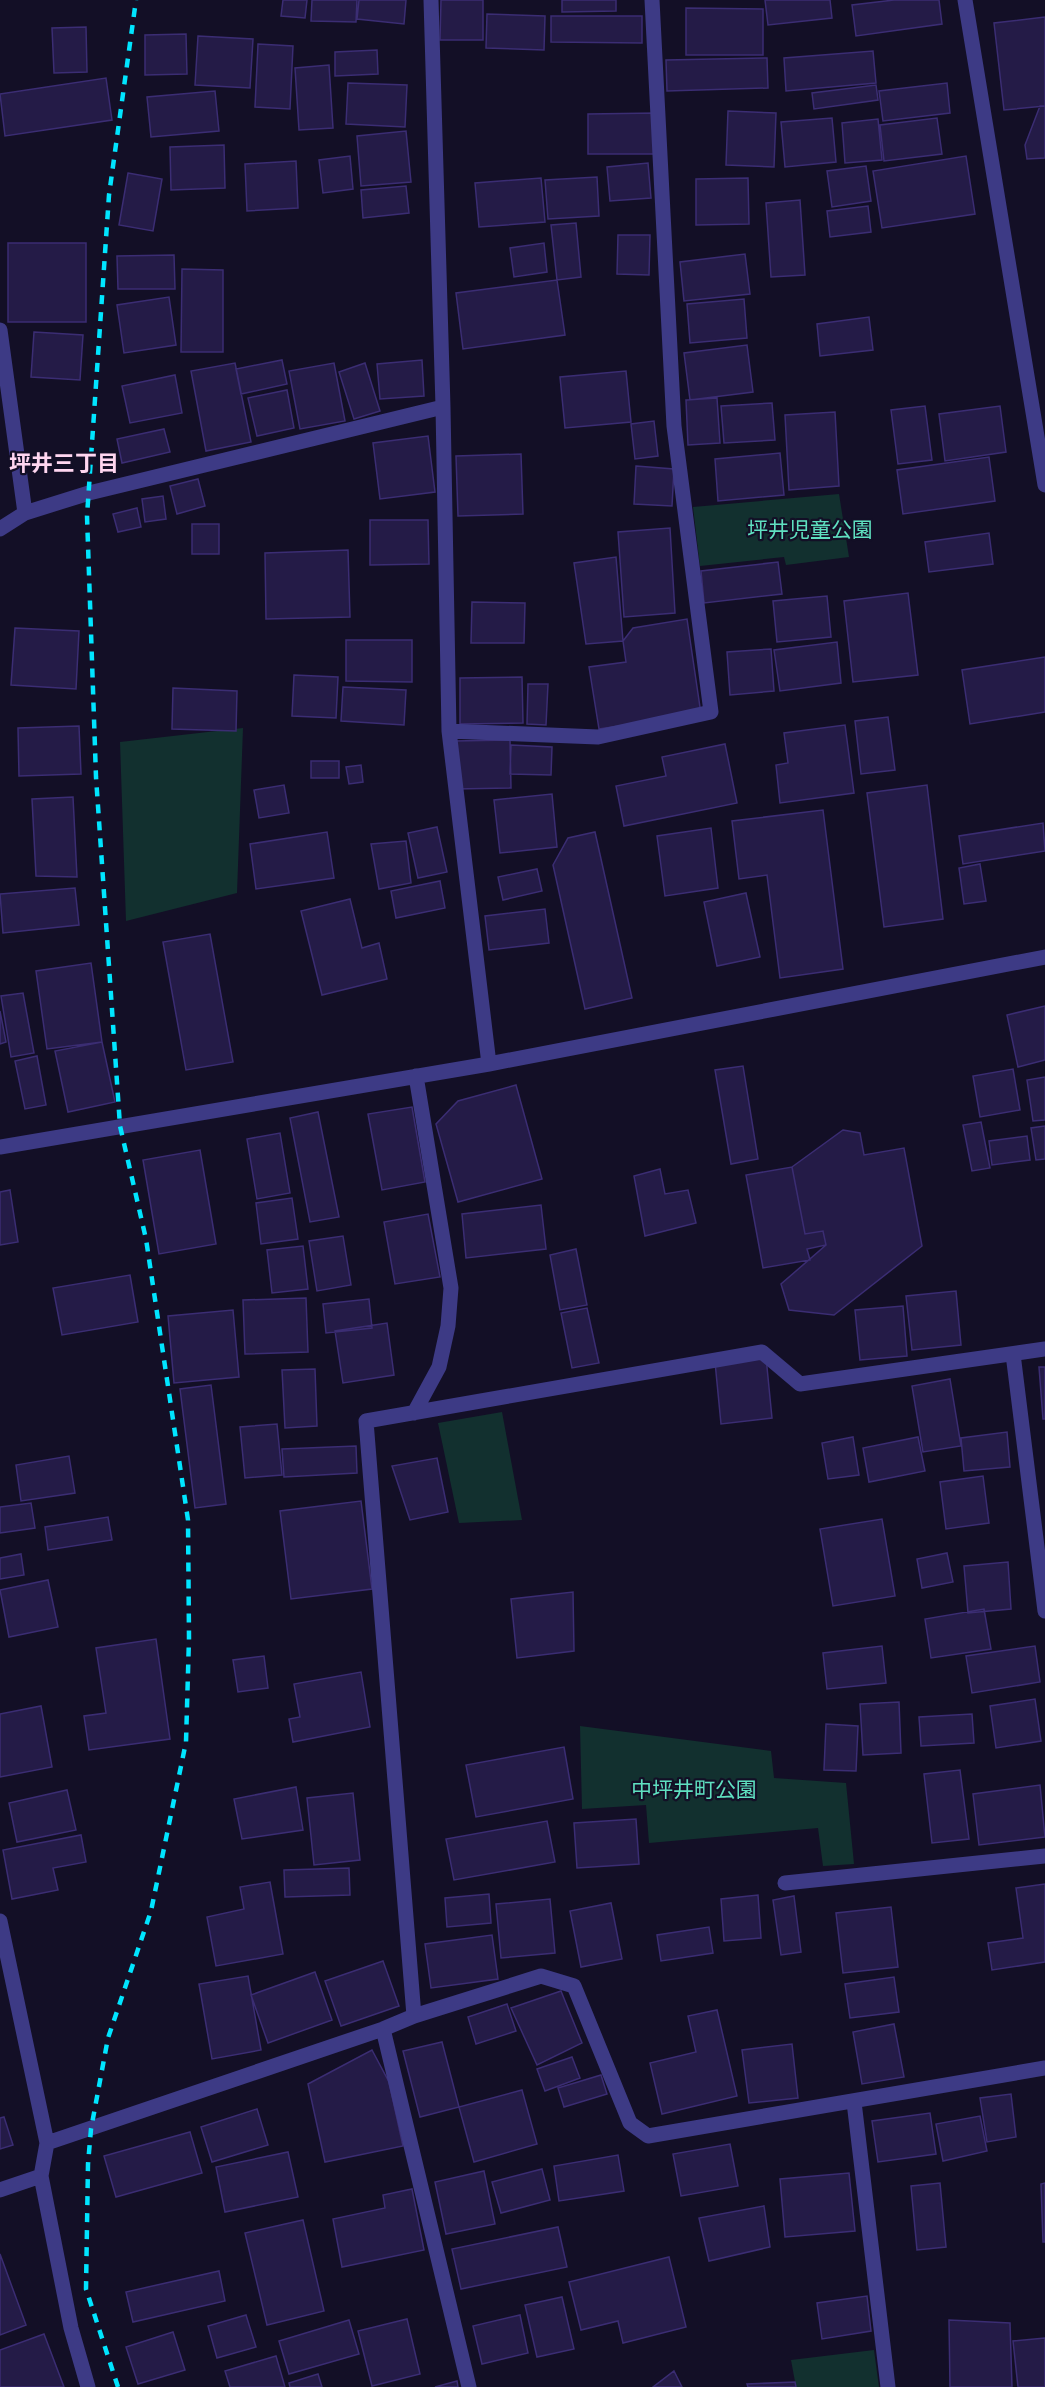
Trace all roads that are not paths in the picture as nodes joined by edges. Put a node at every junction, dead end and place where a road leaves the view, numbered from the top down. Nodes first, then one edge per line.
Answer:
1 (431, 0) edge
2 (652, 0) edge
3 (965, 0) edge
4 (0, 330) edge
5 (443, 406) junction
6 (1045, 485) edge
7 (25, 513) junction
8 (0, 529) edge
9 (449, 731) junction
10 (1045, 957) edge
11 (489, 1064) junction
12 (416, 1076) junction
13 (0, 1147) edge
14 (1045, 1349) edge
15 (1013, 1354) junction
16 (414, 1413) junction
17 (1045, 1611) edge
18 (1045, 1856) edge
19 (785, 1883) dead end
20 (0, 1921) edge
21 (414, 2016) junction
22 (383, 2029) junction
23 (1045, 2068) edge
24 (854, 2102) junction
25 (47, 2143) junction
26 (41, 2176) junction
27 (0, 2190) edge
28 (88, 2387) edge
29 (470, 2387) edge
30 (888, 2387) edge

1 - 5 street
2 - 9 street
3 - 6 street
4 - 7 street
5 - 7 street
5 - 9 street
7 - 8 street
9 - 11 street
10 - 11 street
11 - 12 street
12 - 13 street
12 - 16 street
14 - 15 street
15 - 16 street
15 - 17 street
16 - 21 street
18 - 19 street
20 - 25 street
21 - 22 street
21 - 24 street
22 - 25 street
22 - 29 street
23 - 24 street
24 - 30 street
25 - 26 street
26 - 27 street
26 - 28 street

